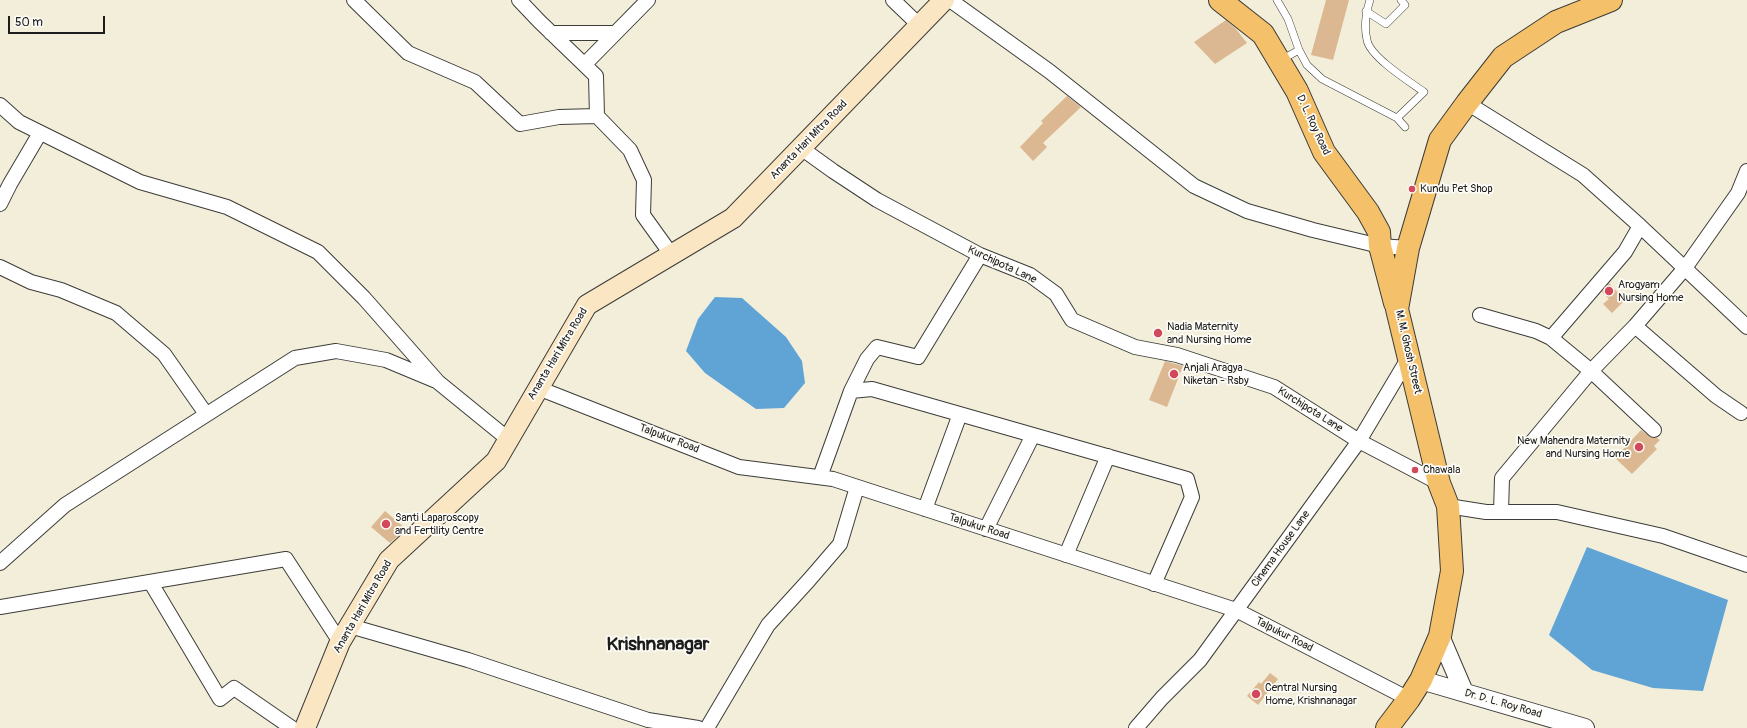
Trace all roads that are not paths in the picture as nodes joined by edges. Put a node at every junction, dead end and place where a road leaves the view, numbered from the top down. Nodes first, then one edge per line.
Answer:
1 (354, 0) edge
2 (520, 0) edge
3 (648, 0) edge
4 (893, 0) edge
5 (944, 0) edge
6 (950, 0) edge
7 (1220, 0) edge
8 (1277, 0) edge
9 (1370, 0) edge
10 (1401, 0) edge
11 (1611, 0) edge
12 (1366, 11) junction
13 (919, 25) junction
14 (551, 33) junction
15 (615, 33) junction
16 (1299, 50) junction
17 (1279, 61) junction
18 (585, 64) junction
19 (1467, 103) junction
20 (0, 105) edge
21 (597, 116) junction
22 (1397, 118) junction
23 (1405, 126) dead end
24 (40, 133) junction
25 (801, 148) junction
26 (1747, 171) edge
27 (0, 204) edge
28 (1640, 226) junction
29 (1380, 246) junction
30 (1408, 248) junction
31 (671, 254) junction
32 (980, 255) junction
33 (0, 267) edge
34 (1685, 268) junction
35 (1397, 309) junction
36 (1480, 315) dead end
37 (1635, 326) junction
38 (1747, 327) edge
39 (1551, 338) junction
40 (1409, 357) junction
41 (1591, 371) junction
42 (438, 382) junction
43 (538, 388) junction
44 (851, 391) junction
45 (1741, 413) dead end
46 (206, 414) junction
47 (960, 414) junction
48 (1654, 430) dead end
49 (1033, 435) junction
50 (508, 439) junction
51 (1359, 440) junction
52 (1108, 456) junction
53 (820, 477) junction
54 (1439, 483) junction
55 (856, 487) junction
56 (1448, 506) junction
57 (924, 509) junction
58 (1501, 512) junction
59 (986, 529) junction
60 (1066, 555) junction
61 (0, 563) edge
62 (1746, 563) edge
63 (150, 583) junction
64 (1154, 584) junction
65 (0, 607) edge
66 (1236, 610) junction
67 (345, 634) junction
68 (1440, 636) junction
69 (1421, 680) junction
70 (1464, 692) junction
71 (1409, 699) junction
72 (292, 728) edge
73 (305, 728) edge
74 (692, 728) edge
75 (707, 728) edge
76 (1136, 728) edge
77 (1387, 728) edge
78 (1585, 728) edge

1 - 21 street
2 - 14 street
3 - 15 street
4 - 13 street
5 - 13 main road, Ananta Hari Mitra Road
6 - 29 street
7 - 17 main road, D. L. Roy Road
8 - 16 lane
9 - 12 lane
10 - 12 lane
11 - 19 main road, M. M. Ghosh Street
12 - 22 lane
13 - 25 main road, Ananta Hari Mitra Road
14 - 15 street
14 - 18 street
15 - 18 street
16 - 17 lane
16 - 22 lane
17 - 29 main road, D. L. Roy Road
18 - 21 street
19 - 28 street
19 - 30 main road, M. M. Ghosh Street
20 - 24 street
21 - 31 street
22 - 23 lane
24 - 27 street
24 - 42 street
25 - 31 main road, Ananta Hari Mitra Road
25 - 32 street, Kurchipota Lane
26 - 34 street
28 - 34 street
28 - 39 street
29 - 30 street
29 - 35 main road, D. L. Roy Road
30 - 35 main road, M. M. Ghosh Street
31 - 43 main road, Ananta Hari Mitra Road
32 - 44 street
32 - 51 street, Kurchipota Lane
33 - 46 street
34 - 37 street
34 - 38 street
35 - 40 main road, M. M. Ghosh Street
36 - 39 street
37 - 41 street
37 - 45 street
39 - 41 street
40 - 51 street, Cinema House Lane
40 - 54 main road, M. M. Ghosh Street
41 - 48 street
41 - 58 street
42 - 46 street
42 - 50 street
43 - 50 main road, Ananta Hari Mitra Road
43 - 53 street, Talpukur Road
44 - 47 street
44 - 53 street
46 - 61 street
47 - 49 street
47 - 57 street
49 - 52 street
49 - 59 street
50 - 67 main road, Ananta Hari Mitra Road
51 - 54 street, Kurchipota Lane
51 - 66 street, Cinema House Lane
52 - 60 street
52 - 64 street
53 - 55 street, Talpukur Road
54 - 56 main road, M. M. Ghosh Street
55 - 57 street, Talpukur Road
55 - 75 street
56 - 58 street
56 - 68 main road, M. M. Ghosh Street
57 - 59 street, Talpukur Road
58 - 62 street
59 - 60 street, Talpukur Road
60 - 64 street, Talpukur Road
63 - 65 street
63 - 67 street
63 - 72 street
64 - 66 street, Talpukur Road
66 - 71 street, Talpukur Road
66 - 76 street, Cinema House Lane
67 - 73 main road, Ananta Hari Mitra Road
67 - 74 street
68 - 69 main road, M. M. Ghosh Street
68 - 70 street
69 - 70 street, Dr. D. L. Roy Road
69 - 71 main road, M. M. Ghosh Street
70 - 78 street, Dr. D. L. Roy Road
71 - 77 main road, M. M. Ghosh Street

